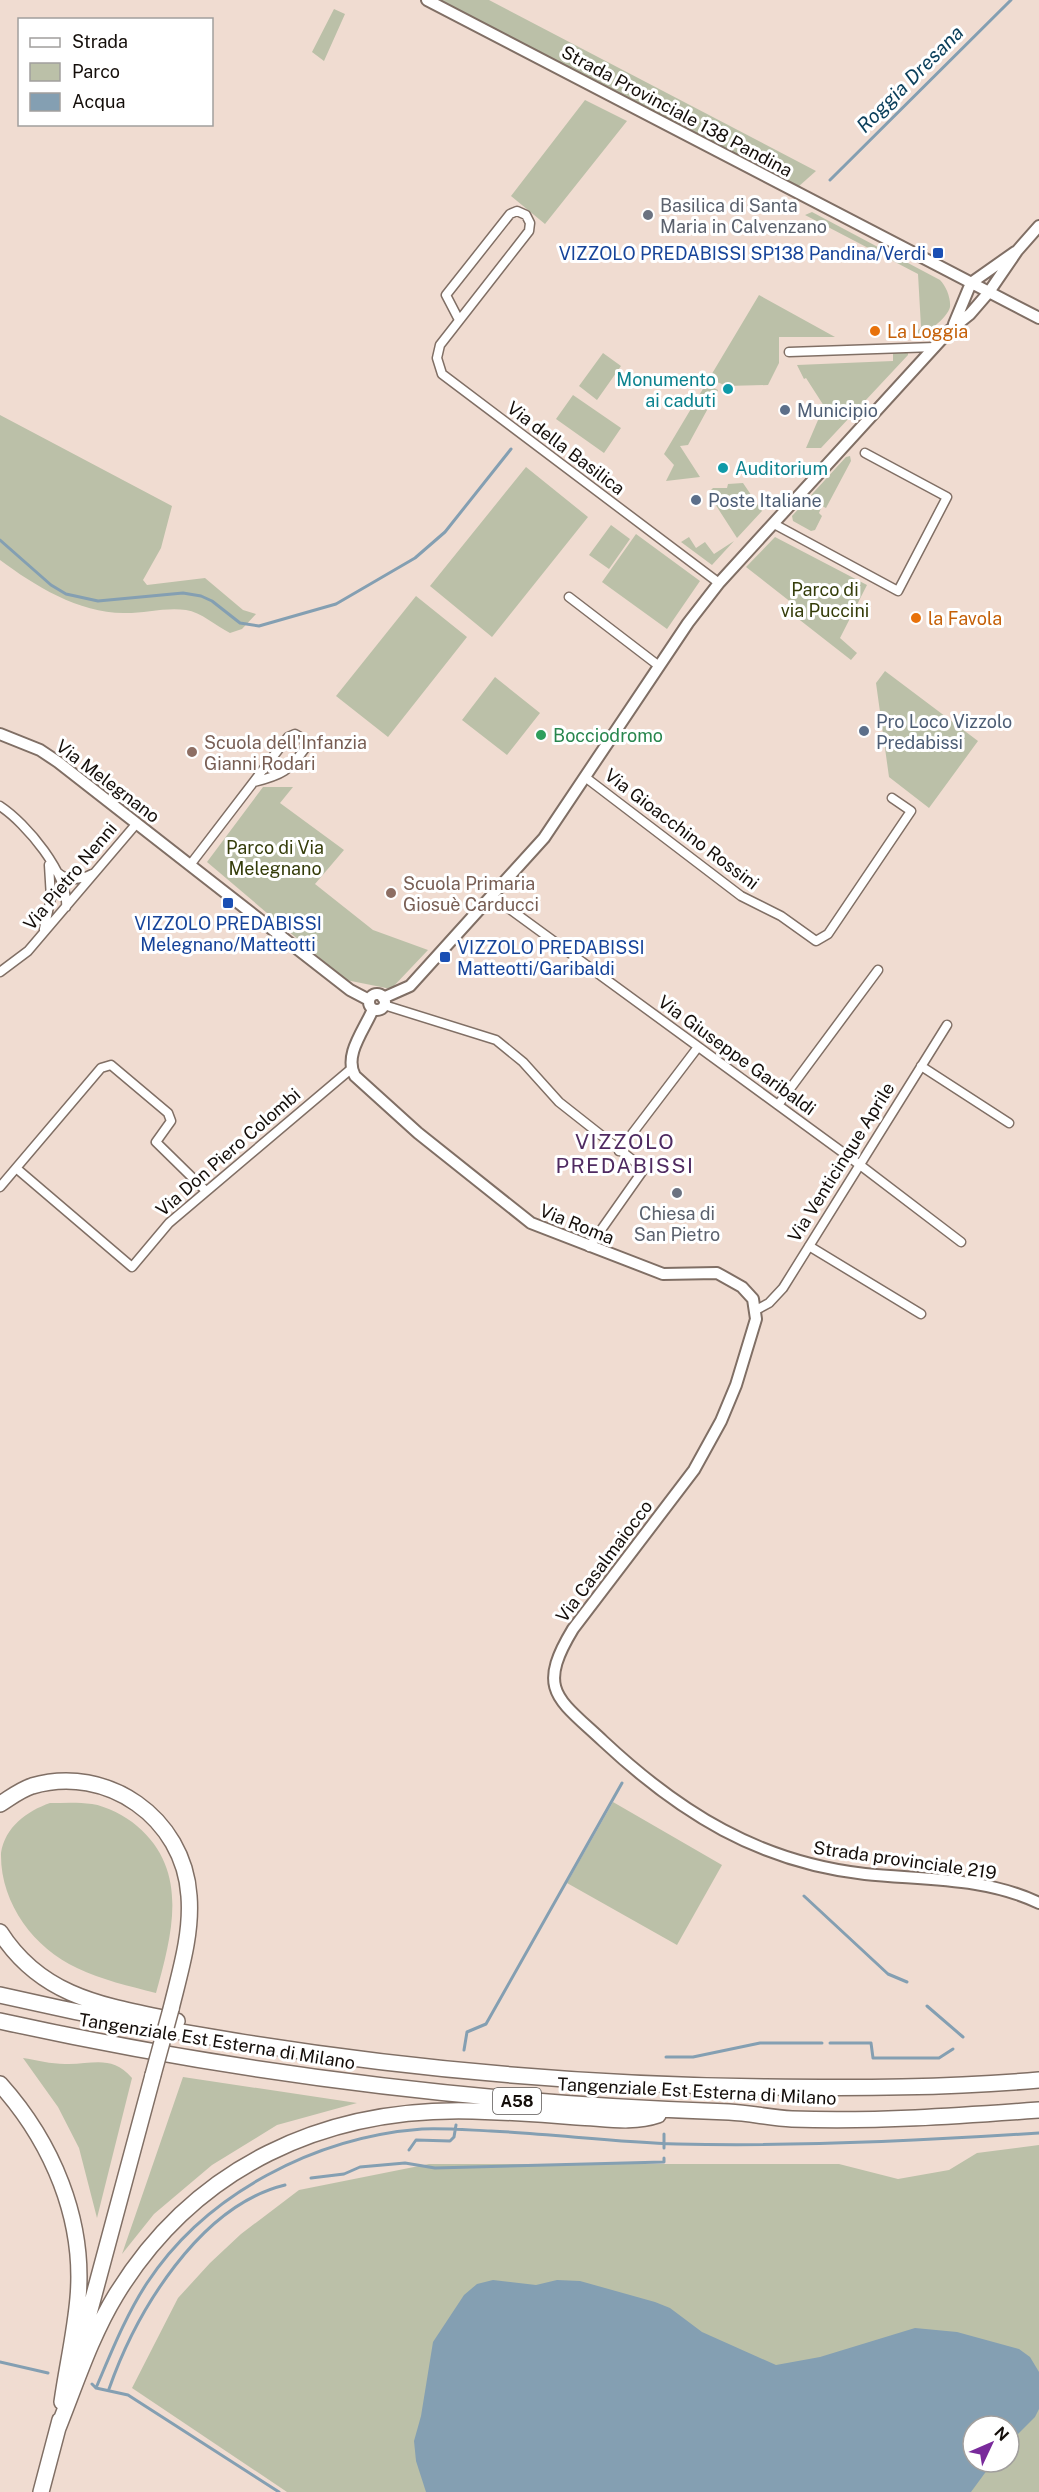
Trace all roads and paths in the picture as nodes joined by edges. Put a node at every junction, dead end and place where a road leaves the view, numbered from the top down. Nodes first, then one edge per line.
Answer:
1 (427, 0) edge
2 (1039, 225) edge
3 (1017, 251) junction
4 (971, 283) junction
5 (989, 292) junction
6 (1039, 318) edge
7 (459, 320) junction
8 (950, 330) junction
9 (935, 346) junction
10 (789, 352) dead end
11 (865, 453) dead end
12 (774, 524) junction
13 (719, 583) junction
14 (569, 597) dead end
15 (658, 666) junction
16 (0, 734) edge
17 (585, 777) junction
18 (254, 782) junction
19 (892, 798) dead end
20 (0, 806) edge
21 (137, 824) junction
22 (46, 856) junction
23 (190, 865) junction
24 (54, 870) junction
25 (95, 872) junction
26 (51, 888) junction
27 (492, 896) junction
28 (66, 907) junction
29 (41, 936) junction
30 (878, 970) dead end
31 (0, 972) edge
32 (383, 1001) junction
33 (371, 1004) junction
34 (947, 1025) dead end
35 (698, 1047) junction
36 (921, 1066) junction
37 (351, 1069) junction
38 (778, 1105) junction
39 (1010, 1123) dead end
40 (620, 1151) junction
41 (860, 1165) junction
42 (16, 1168) junction
43 (0, 1187) edge
44 (206, 1191) junction
45 (961, 1242) dead end
46 (809, 1246) junction
47 (589, 1247) junction
48 (756, 1310) junction
49 (921, 1314) dead end
50 (672, 1798) joint
51 (2, 1804) edge
52 (1039, 1903) edge
53 (0, 1932) edge
54 (0, 1995) edge
55 (0, 2021) edge
56 (291, 2050) junction
57 (1039, 2080) edge
58 (0, 2085) edge
59 (1039, 2109) edge
60 (669, 2111) junction
61 (58, 2428) junction
62 (41, 2492) edge

1 - 4 street, Strada Provinciale 138 Pandina
2 - 3 street
3 - 4 street
3 - 5 street
4 - 5 street, Strada Provinciale 138 Pandina
4 - 8 street
5 - 6 street, Strada Provinciale 138 Pandina
5 - 8 street
7 - 7 street, Via della Basilica
7 - 13 street, Via della Basilica
8 - 9 street
9 - 10 street
9 - 12 street
11 - 12 street
12 - 13 street
13 - 15 street
14 - 15 street
15 - 17 street
16 - 21 street, Via Melegnano
17 - 19 street, Via Gioacchino Rossini
17 - 27 street
18 - 18 street
18 - 23 street
20 - 22 street
21 - 23 street, Via Melegnano
21 - 25 street, Via Pietro Nenni
22 - 24 street
22 - 26 street
23 - 33 street, Via Melegnano
24 - 25 street
24 - 28 street
25 - 28 street, Via Pietro Nenni
26 - 28 street
26 - 29 street
27 - 32 street
27 - 35 street, Via Giuseppe Garibaldi
28 - 29 street, Via Pietro Nenni
29 - 31 street, Via Pietro Nenni
30 - 38 street
32 - 33 street
32 - 40 street
33 - 37 street
34 - 36 street, Via Venticinque Aprile
35 - 38 street, Via Giuseppe Garibaldi
35 - 40 street
36 - 39 street
36 - 41 street, Via Venticinque Aprile
37 - 44 street, Via Don Piero Colombi
37 - 47 street, Via Roma
38 - 41 street, Via Giuseppe Garibaldi
40 - 47 street
41 - 45 street, Via Giuseppe Garibaldi
41 - 46 street, Via Venticinque Aprile
42 - 43 street
42 - 44 street, Via Don Piero Colombi
42 - 44 street
46 - 48 street, Via Venticinque Aprile
46 - 49 street
47 - 48 street, Via Roma
48 - 50 street, Via Casalmaiocco
50 - 52 street, Strada provinciale 219
51 - 61 highway, A58, bridge
53 - 56 highway, A58
54 - 56 highway, Tangenziale Est Esterna di Milano / A58
55 - 60 highway, Tangenziale Est Esterna di Milano / A58
56 - 57 highway, Tangenziale Est Esterna di Milano / A58
58 - 61 highway, A58
59 - 60 highway, Tangenziale Est Esterna di Milano / A58
60 - 61 highway, A58
61 - 62 highway, A58

